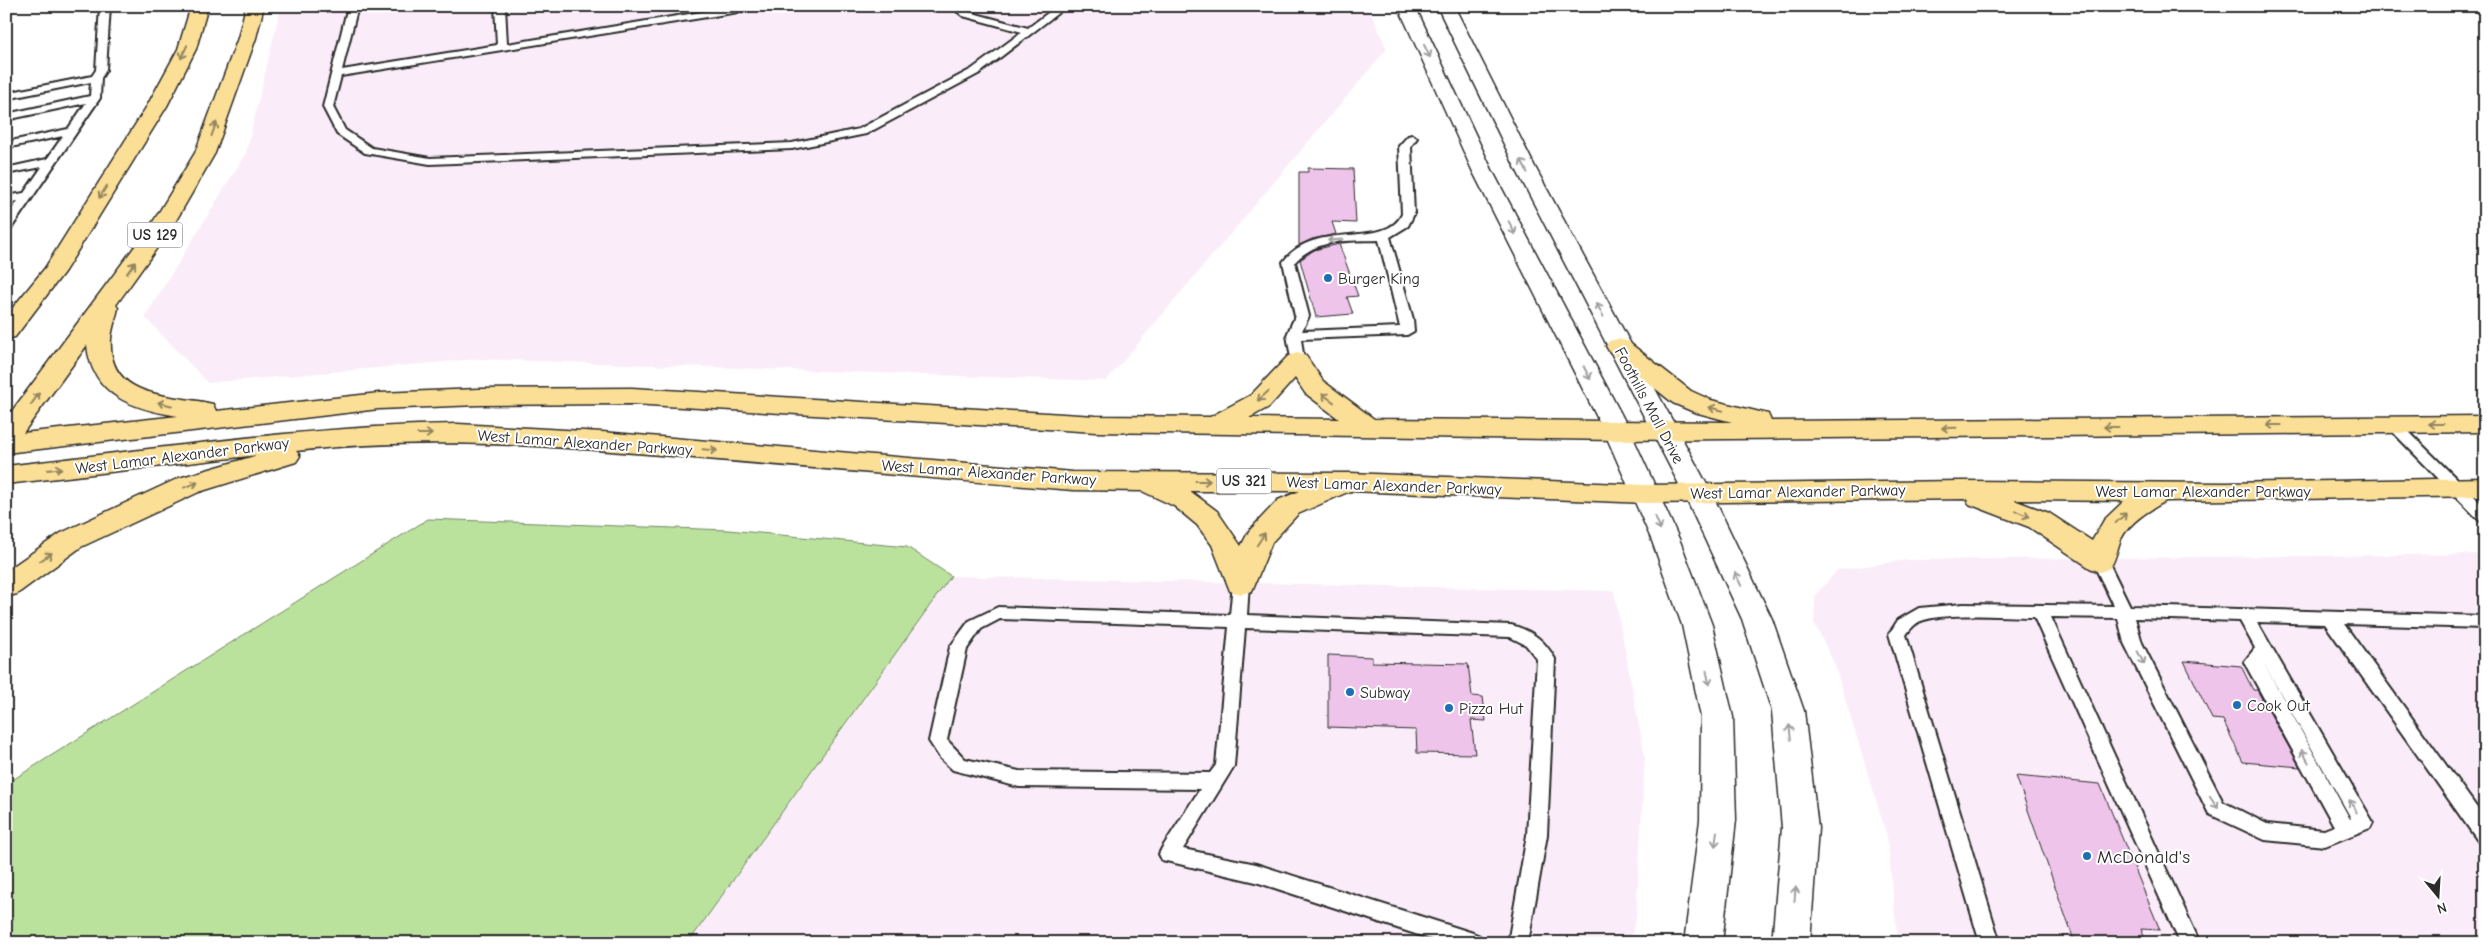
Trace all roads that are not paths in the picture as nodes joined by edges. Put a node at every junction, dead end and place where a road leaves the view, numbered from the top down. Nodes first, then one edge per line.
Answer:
1 (105, 6) edge
2 (200, 6) edge
3 (255, 6) edge
4 (353, 6) edge
5 (500, 6) edge
6 (757, 6) edge
7 (954, 6) edge
8 (1064, 6) edge
9 (1406, 6) edge
10 (1445, 6) edge
11 (1030, 31) junction
12 (502, 48) junction
13 (337, 74) junction
14 (96, 78) junction
15 (6, 96) edge
16 (95, 98) junction
17 (6, 117) edge
18 (73, 130) junction
19 (1412, 138) dead end
20 (6, 145) edge
21 (51, 162) junction
22 (6, 171) edge
23 (29, 195) junction
24 (6, 200) edge
25 (6, 227) edge
26 (1384, 236) junction
27 (108, 300) junction
28 (6, 332) edge
29 (1294, 335) junction
30 (1618, 346) junction
31 (1297, 361) junction
32 (265, 413) junction
33 (2485, 424) edge
34 (2394, 425) junction
35 (1215, 426) junction
36 (1367, 428) junction
37 (1663, 430) junction
38 (1797, 430) junction
39 (1617, 431) junction
40 (384, 434) junction
41 (6, 438) edge
42 (6, 444) edge
43 (6, 475) edge
44 (1140, 481) junction
45 (1350, 482) junction
46 (2485, 487) edge
47 (2456, 488) junction
48 (1961, 490) junction
49 (1697, 492) junction
50 (2161, 492) junction
51 (1646, 494) junction
52 (2485, 517) edge
53 (2100, 560) junction
54 (1241, 583) junction
55 (6, 586) edge
56 (2040, 611) junction
57 (2125, 612) junction
58 (2245, 615) junction
59 (2330, 618) junction
60 (1237, 622) junction
61 (2485, 622) edge
62 (1214, 781) junction
63 (2485, 835) edge
64 (1473, 943) edge
65 (1518, 943) edge
66 (1703, 943) edge
67 (1791, 943) edge
68 (1990, 943) edge
69 (2190, 943) edge

1 - 14 lane
2 -> 28 highway
27 -> 3 highway, US 129
4 - 13 lane
5 - 12 lane
6 - 12 lane
7 - 11 lane
8 - 11 lane
9 -> 39 main road
30 -> 10 main road, Foothills Mall Drive
11 - 13 lane
12 - 13 lane
14 - 15 lane
14 - 16 lane
16 - 17 lane
16 - 18 lane
18 - 20 lane
18 - 21 lane
19 - 26 lane
21 - 22 lane
21 - 23 lane
23 - 24 lane
23 - 25 lane
26 -> 29 lane
26 - 29 lane
32 -> 27 highway
41 -> 27 highway, US 129
29 - 31 lane
30 - 37 main road, Foothills Mall Drive
38 -> 30 highway
31 -> 35 highway
36 -> 31 highway
32 - 35 highway, West Lamar Alexander Parkway
32 - 42 highway, West Lamar Alexander Parkway
33 -> 34 highway, West Lamar Alexander Parkway
34 -> 38 highway, West Lamar Alexander Parkway
34 - 47 lane
35 - 36 highway, West Lamar Alexander Parkway
36 - 39 highway, West Lamar Alexander Parkway
37 - 38 highway, West Lamar Alexander Parkway
37 - 39 highway, West Lamar Alexander Parkway
37 - 49 main road, Foothills Mall Drive
39 - 51 main road
43 -> 40 highway, West Lamar Alexander Parkway / US 321
40 -> 44 highway, West Lamar Alexander Parkway / US 321
55 -> 40 highway
44 -> 45 highway, West Lamar Alexander Parkway / US 321
44 - 54 highway
45 - 51 highway, West Lamar Alexander Parkway / US 321
54 -> 45 highway
46 - 47 highway, West Lamar Alexander Parkway / US 321
47 - 50 highway, West Lamar Alexander Parkway / US 321
47 - 52 lane
48 - 49 highway, West Lamar Alexander Parkway / US 321
48 - 50 highway, West Lamar Alexander Parkway / US 321
48 -> 53 highway
49 - 51 highway, West Lamar Alexander Parkway / US 321
67 -> 49 main road, Foothills Mall Drive
53 -> 50 highway
51 -> 66 main road
53 - 57 lane
54 - 60 lane
56 - 57 lane
56 - 68 lane
56 - 69 lane
57 - 58 lane
57 -> 58 lane
58 - 59 lane
59 - 61 lane
59 - 63 lane
60 - 62 lane
60 - 62 lane
60 - 65 lane
62 - 64 lane

